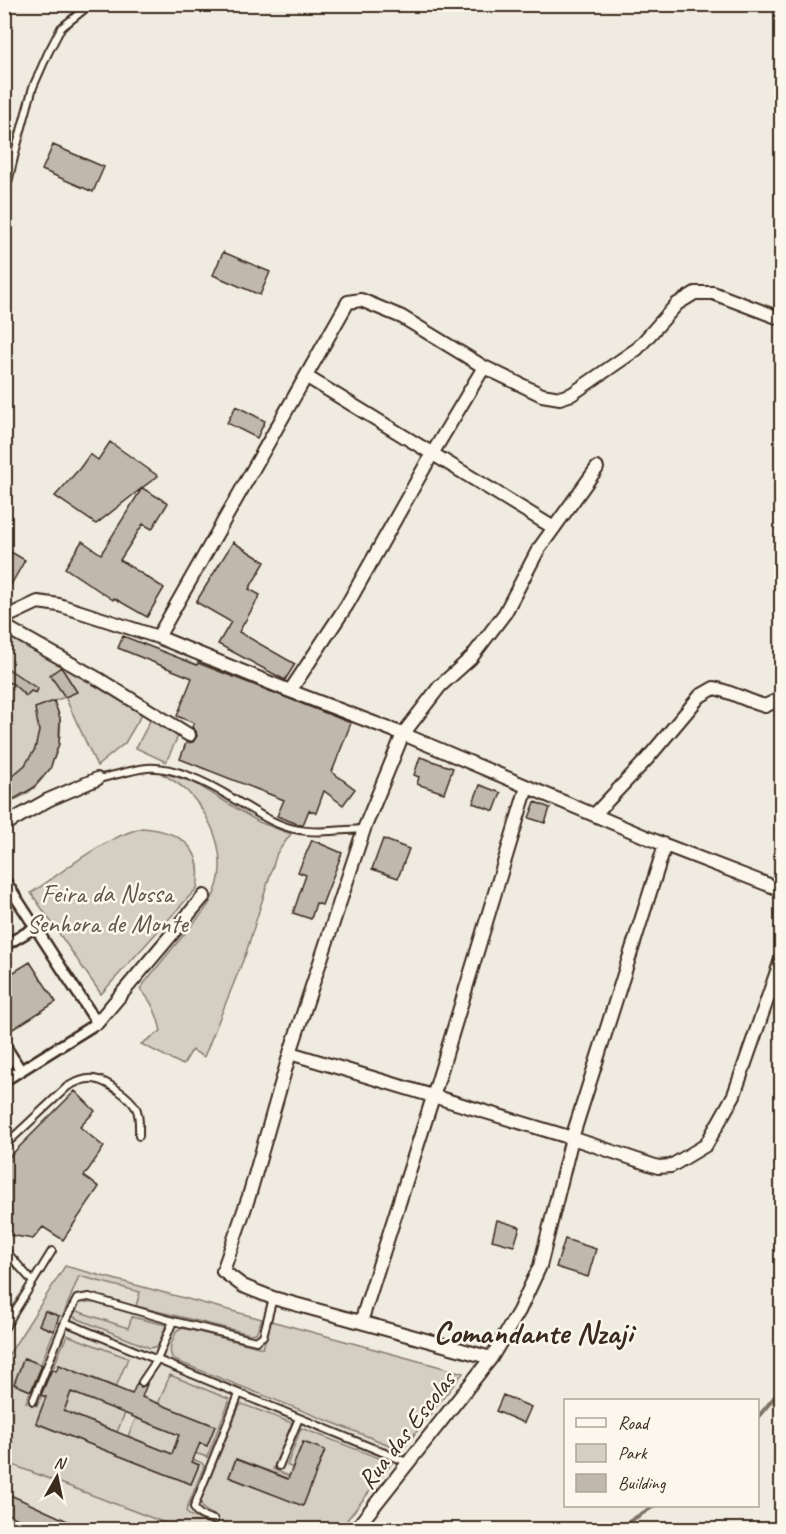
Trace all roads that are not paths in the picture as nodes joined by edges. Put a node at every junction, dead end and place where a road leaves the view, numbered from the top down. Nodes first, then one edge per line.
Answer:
1 (91, 4) edge
2 (4, 199) edge
3 (782, 319) edge
4 (484, 367) junction
5 (307, 377) junction
6 (432, 454) junction
7 (597, 468) dead end
8 (554, 528) junction
9 (4, 618) edge
10 (4, 626) edge
11 (158, 637) junction
12 (290, 691) junction
13 (782, 698) edge
14 (189, 735) dead end
15 (403, 735) junction
16 (97, 779) joint
17 (527, 787) junction
18 (595, 814) junction
19 (4, 825) edge
20 (364, 829) junction
21 (665, 845) junction
22 (4, 879) edge
23 (782, 890) edge
24 (204, 896) dead end
25 (36, 927) junction
26 (4, 946) edge
27 (782, 957) edge
28 (98, 1023) junction
29 (4, 1044) edge
30 (290, 1053) junction
31 (21, 1071) junction
32 (4, 1081) edge
33 (433, 1097) junction
34 (139, 1136) dead end
35 (572, 1138) junction
36 (4, 1146) edge
37 (4, 1249) edge
38 (52, 1251) dead end
39 (33, 1282) junction
40 (273, 1298) junction
41 (173, 1321) junction
42 (65, 1322) junction
43 (361, 1322) junction
44 (4, 1329) edge
45 (491, 1358) junction
46 (157, 1359) junction
47 (142, 1382) dead end
48 (239, 1394) junction
49 (33, 1401) dead end
50 (299, 1418) junction
51 (409, 1463) junction
52 (279, 1466) dead end
53 (214, 1521) dead end
54 (355, 1530) edge

1 - 2 lane
3 - 4 street
4 - 5 street
4 - 6 street
5 - 6 street
5 - 11 street
6 - 8 street
6 - 12 street
7 - 8 street
8 - 15 street
9 - 11 street
10 - 14 street
11 - 12 street
12 - 15 street
13 - 18 street
15 - 17 street
15 - 20 street
16 - 19 street
16 - 20 lane
17 - 18 street
17 - 33 street
18 - 21 street
20 - 30 street
21 - 23 street
21 - 35 street, Rua das Escolas
22 - 25 street
24 - 28 street
25 - 26 street
25 - 28 street
27 - 35 street
28 - 31 street
29 - 31 street
30 - 33 street
30 - 40 street
31 - 32 street
33 - 35 street
33 - 43 street
34 - 36 lane
35 - 45 street, Rua das Escolas
37 - 39 lane
38 - 39 lane
39 - 44 lane
40 - 41 lane
40 - 43 street
41 - 42 lane
41 - 46 lane
42 - 46 lane
42 - 49 lane
43 - 45 street
45 - 51 street, Rua das Escolas
46 - 47 lane
46 - 48 lane
48 - 50 lane
48 - 53 lane
50 - 51 lane
50 - 52 lane
51 - 54 street, Rua das Escolas

